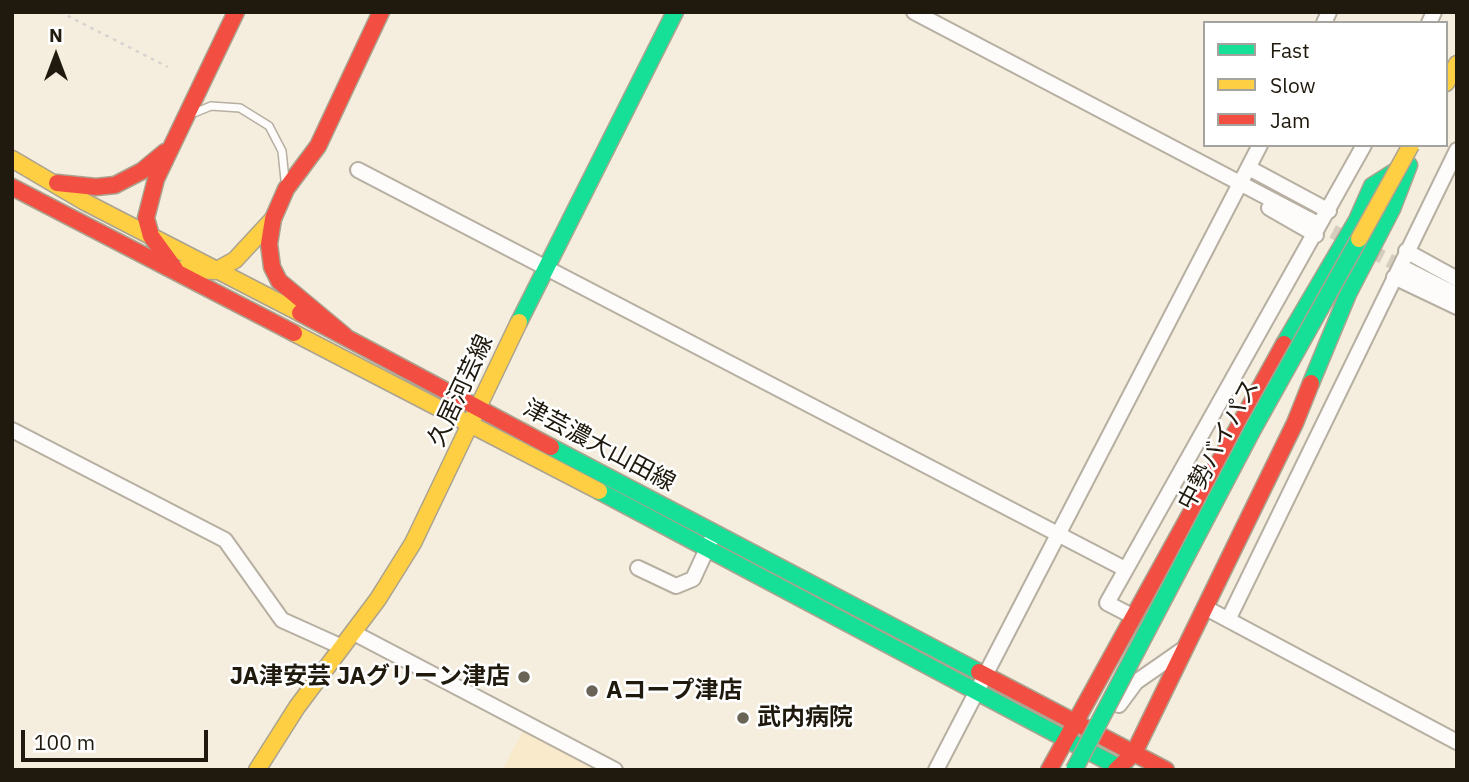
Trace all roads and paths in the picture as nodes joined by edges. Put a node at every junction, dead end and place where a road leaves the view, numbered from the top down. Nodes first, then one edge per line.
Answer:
1 (60, 12) edge
2 (236, 12) edge
3 (675, 12) edge
4 (914, 12) edge
5 (378, 14) edge
6 (1457, 64) edge
7 (168, 67) dead end
8 (1448, 80) edge
9 (187, 115) junction
10 (1259, 147) edge
11 (1363, 147) edge
12 (1413, 147) edge
13 (1413, 147) edge
14 (1413, 147) edge
15 (170, 148) junction
16 (1457, 150) edge
17 (12, 159) edge
18 (1249, 167) junction
19 (358, 170) dead end
20 (57, 183) junction
21 (12, 187) edge
22 (1239, 187) junction
23 (286, 189) junction
24 (1329, 211) junction
25 (273, 219) junction
26 (1315, 228) junction
27 (151, 236) junction
28 (1406, 251) junction
29 (545, 268) junction
30 (172, 269) junction
31 (215, 271) junction
32 (1399, 272) junction
33 (1457, 279) edge
34 (1457, 295) edge
35 (1457, 307) edge
36 (345, 336) junction
37 (476, 408) junction
38 (470, 426) junction
39 (12, 430) edge
40 (1058, 535) junction
41 (711, 540) junction
42 (638, 568) dead end
43 (1125, 569) junction
44 (1206, 608) junction
45 (1135, 617) junction
46 (1228, 620) junction
47 (354, 633) junction
48 (342, 647) junction
49 (1186, 648) junction
50 (986, 674) junction
51 (977, 692) junction
52 (1079, 722) junction
53 (1099, 733) junction
54 (1073, 740) junction
55 (1457, 742) edge
56 (1118, 743) junction
57 (1134, 753) junction
58 (1099, 755) junction
59 (1120, 769) edge
60 (257, 770) edge
61 (614, 770) edge
62 (936, 770) edge
63 (1049, 770) edge
64 (1074, 770) edge
65 (1089, 770) edge
66 (1166, 770) edge

1 - 7 path
2 - 9 main road
3 - 29 main road, 久居河芸線
4 - 22 street
5 - 23 main road
6 - 8 main road
9 - 15 main road
9 - 23 lane
10 - 18 street
11 - 24 street
12 - 44 main road
13 - 45 main road
14 - 64 main road, 中勢バイパス, bridge
15 - 20 main road
15 - 27 main road
16 - 28 street
17 - 20 main road, 津芸濃大山田線
18 - 22 street
18 - 24 street
19 - 29 street
20 - 27 main road, 津芸濃大山田線
21 - 30 main road, 津芸濃大山田線
22 - 26 street
22 - 40 street
23 - 25 main road
24 - 26 street
25 - 31 main road
25 - 36 main road
26 - 43 street
27 - 30 main road
27 - 31 main road, 津芸濃大山田線
28 - 32 street
28 - 33 street
29 - 37 main road, 久居河芸線
29 - 40 street
30 - 31 main road
30 - 38 main road, 津芸濃大山田線
31 - 36 main road, 津芸濃大山田線
32 - 34 street
32 - 35 street
32 - 46 street
36 - 37 main road, 津芸濃大山田線
37 - 38 main road, 久居河芸線
37 - 41 main road, 津芸濃大山田線
38 - 41 main road, 津芸濃大山田線
38 - 47 main road, 久居河芸線
39 - 48 street
40 - 43 street
40 - 50 street
41 - 42 street
41 - 50 main road, 津芸濃大山田線
41 - 51 main road, 津芸濃大山田線
43 - 45 street
44 - 46 street
44 - 49 main road
45 - 52 main road
46 - 55 street
47 - 48 main road, 久居河芸線
47 - 61 street
48 - 60 main road, 久居河芸線
49 - 53 street
49 - 57 main road
50 - 51 street
50 - 52 main road, 津芸濃大山田線
51 - 54 main road, 津芸濃大山田線
51 - 62 street
52 - 53 main road, 津芸濃大山田線
52 - 54 main road
53 - 54 street
53 - 56 main road, 津芸濃大山田線
54 - 58 main road, 津芸濃大山田線
54 - 63 main road
56 - 57 main road, 津芸濃大山田線
56 - 58 street
57 - 59 main road
57 - 66 main road, 津芸濃大山田線
58 - 59 main road, 津芸濃大山田線
58 - 65 street

